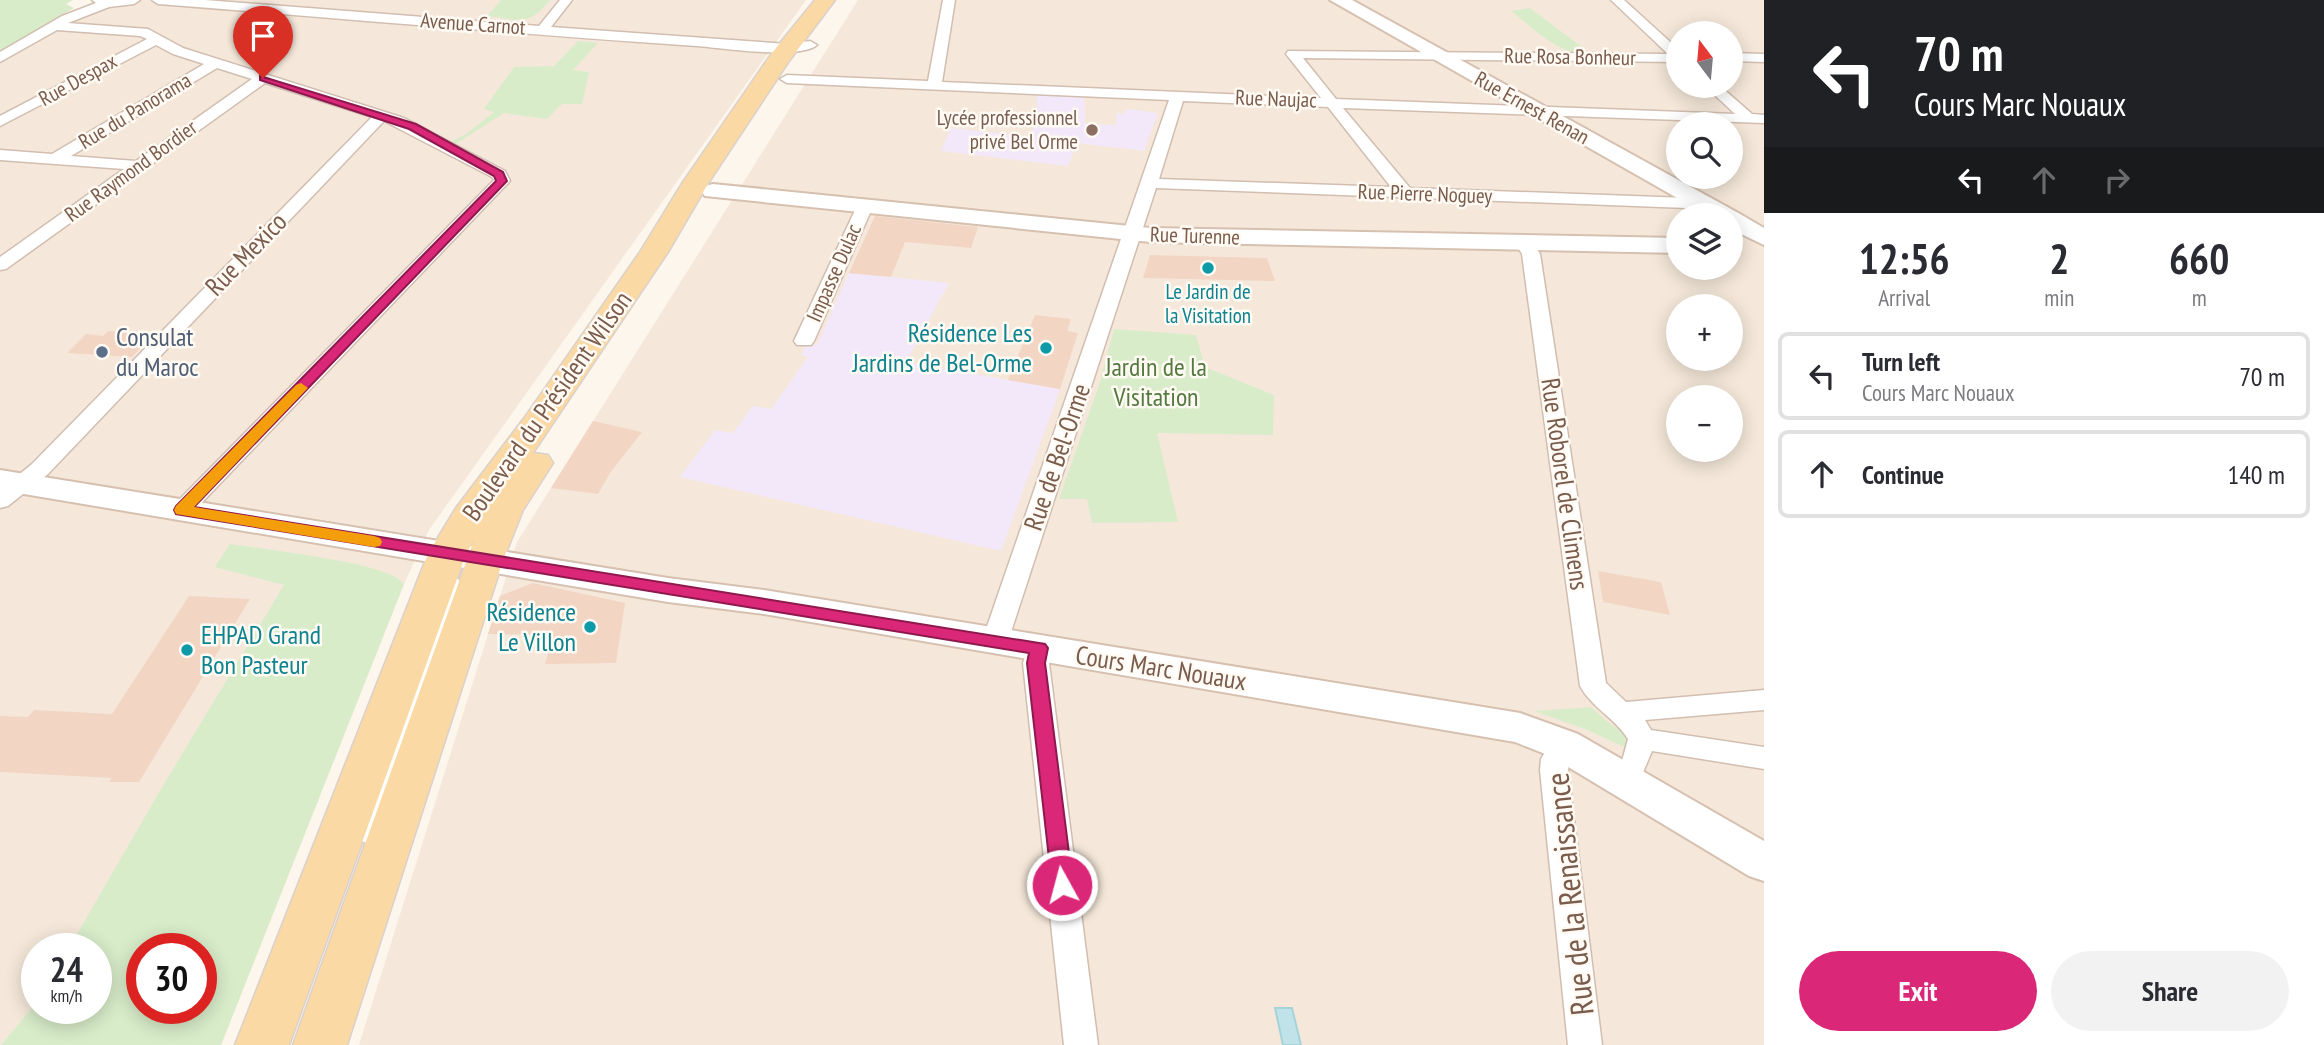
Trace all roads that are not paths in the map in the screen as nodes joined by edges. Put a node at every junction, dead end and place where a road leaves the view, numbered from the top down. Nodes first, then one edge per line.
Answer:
1 (134, 0) edge
2 (158, 0) edge
3 (566, 0) edge
4 (825, 0) edge
5 (840, 0) edge
6 (949, 0) edge
7 (1339, 0) edge
8 (1617, 0) edge
9 (102, 2) edge
10 (54, 26) junction
11 (542, 30) junction
12 (157, 39) junction
13 (799, 46) junction
14 (1666, 46) edge
15 (1438, 55) junction
16 (1666, 57) edge
17 (1743, 57) edge
18 (0, 58) edge
19 (1764, 58) edge
20 (215, 63) junction
21 (263, 78) junction
22 (787, 79) junction
23 (934, 86) junction
24 (1176, 95) junction
25 (1728, 98) edge
26 (1331, 101) junction
27 (1538, 111) junction
28 (382, 115) junction
29 (1756, 119) edge
30 (0, 122) edge
31 (733, 126) junction
32 (0, 155) edge
33 (55, 159) junction
34 (139, 166) junction
35 (1150, 183) junction
36 (713, 191) junction
37 (1405, 192) junction
38 (1700, 201) junction
39 (1703, 203) edge
40 (865, 206) junction
41 (1743, 226) edge
42 (1132, 233) junction
43 (1764, 238) edge
44 (1525, 244) junction
45 (1666, 246) edge
46 (1743, 247) edge
47 (1764, 248) edge
48 (0, 264) edge
49 (804, 341) dead end
50 (7, 488) edge
51 (182, 510) junction
52 (465, 557) junction
53 (995, 641) junction
54 (1039, 648) junction
55 (1764, 700) edge
56 (1624, 712) junction
57 (1642, 739) junction
58 (1564, 745) junction
59 (1764, 758) edge
60 (1626, 780) junction
61 (1764, 863) edge
62 (303, 931) junction
63 (326, 1024) edge
64 (262, 1045) edge
65 (288, 1045) edge
66 (1081, 1045) edge
67 (1585, 1045) edge

1 - 9 street
2 - 11 street, Avenue Carnot
3 - 11 street
4 - 13 main road, Boulevard du Président Wilson
5 - 13 main road, Boulevard du Président Wilson
6 - 23 street
7 - 15 street, Rue Ernest Renan
8 - 14 street
9 - 10 street
10 - 12 street
10 - 18 street
11 - 13 street, Avenue Carnot
12 - 20 street
12 - 30 street, Rue Despax
13 - 22 main road, Boulevard du Président Wilson
13 - 31 main road, Boulevard du Président Wilson
15 - 16 street, Rue Rosa Bonheur
15 - 26 street, Rue Rosa Bonheur
15 - 27 street, Rue Ernest Renan
17 - 19 street
20 - 21 street
20 - 33 street, Rue du Panorama
21 - 28 street
21 - 34 street, Rue Raymond Bordier
22 - 23 street, Rue Naujac
22 - 36 main road, Boulevard du Président Wilson
23 - 24 street, Rue Naujac
24 - 26 street, Rue Naujac
24 - 35 street, Rue de Bel-Orme
25 - 29 street
26 - 27 street, Rue Naujac
26 - 37 street
27 - 29 street, Rue Naujac
27 - 38 street, Rue Ernest Renan
28 - 50 street, Rue Mexico
28 - 51 street
31 - 36 street
31 - 52 main road, Boulevard du Président Wilson
32 - 33 street
33 - 34 street
34 - 48 street, Rue Raymond Bordier
35 - 37 street, Rue Pierre Noguey
35 - 42 street, Rue de Bel-Orme
36 - 40 street, Rue Turenne
36 - 52 main road, Boulevard du Président Wilson
37 - 38 street, Rue Pierre Noguey
38 - 39 street, Rue Ernest Renan
40 - 42 street, Rue Turenne
40 - 49 street, Impasse Dulac
41 - 43 street
42 - 44 street, Rue Turenne
42 - 53 street, Rue de Bel-Orme
44 - 45 street, Rue Turenne
44 - 56 street, Rue Roborel de Climens
46 - 47 street
50 - 51 street, Cours Marc Nouaux
51 - 52 street, Cours Marc Nouaux
52 - 53 street, Cours Marc Nouaux
52 - 62 main road, Boulevard du Président Wilson
52 - 63 main road, Boulevard du Président Wilson
53 - 54 street, Cours Marc Nouaux
54 - 58 street, Cours Marc Nouaux
54 - 66 street
55 - 56 street
56 - 57 street, Rue Roborel de Climens
57 - 59 street
57 - 60 street
58 - 60 street, Cours Marc Nouaux
58 - 67 street, Rue de la Renaissance
60 - 61 street, Cours Marc Nouaux
62 - 64 main road, Boulevard du Président Wilson
62 - 65 street

